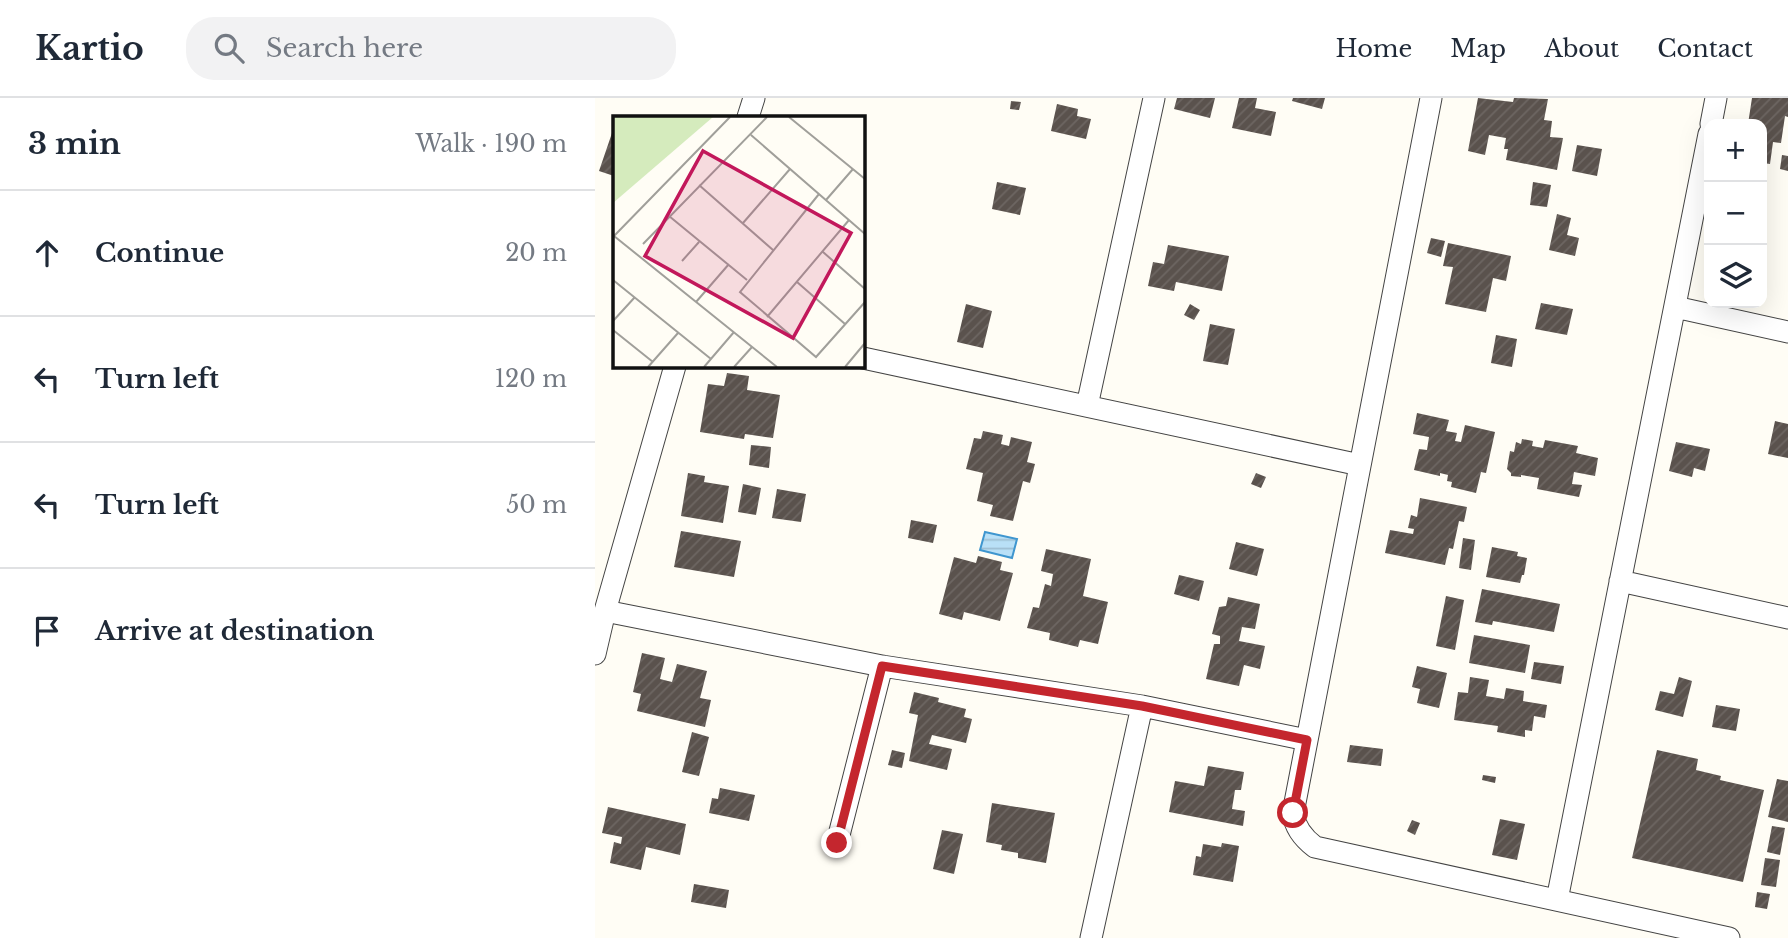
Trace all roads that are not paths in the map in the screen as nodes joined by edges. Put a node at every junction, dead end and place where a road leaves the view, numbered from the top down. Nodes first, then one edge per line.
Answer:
1 (754, 98) edge
2 (1154, 98) edge
3 (1430, 98) edge
4 (1716, 98) edge
5 (748, 116) edge
6 (1712, 119) edge
7 (1704, 159) edge
8 (1675, 307) junction
9 (1788, 332) edge
10 (865, 358) edge
11 (674, 368) edge
12 (1087, 406) junction
13 (1360, 465) junction
14 (1620, 580) junction
15 (605, 611) junction
16 (1788, 618) edge
17 (595, 654) edge
18 (882, 666) junction
19 (1142, 706) junction
20 (1307, 740) junction
21 (837, 843) dead end
22 (1557, 900) junction
23 (1091, 938) edge
24 (1729, 938) edge

1 - 5 street
2 - 12 street
3 - 13 street
4 - 6 street
7 - 8 street
8 - 9 street
8 - 14 street
10 - 12 street
11 - 15 street
12 - 13 street
13 - 20 street
14 - 16 street
14 - 22 street
15 - 17 street
15 - 18 street
18 - 19 street
18 - 21 street
19 - 20 street
19 - 23 street
20 - 22 street
22 - 24 street

